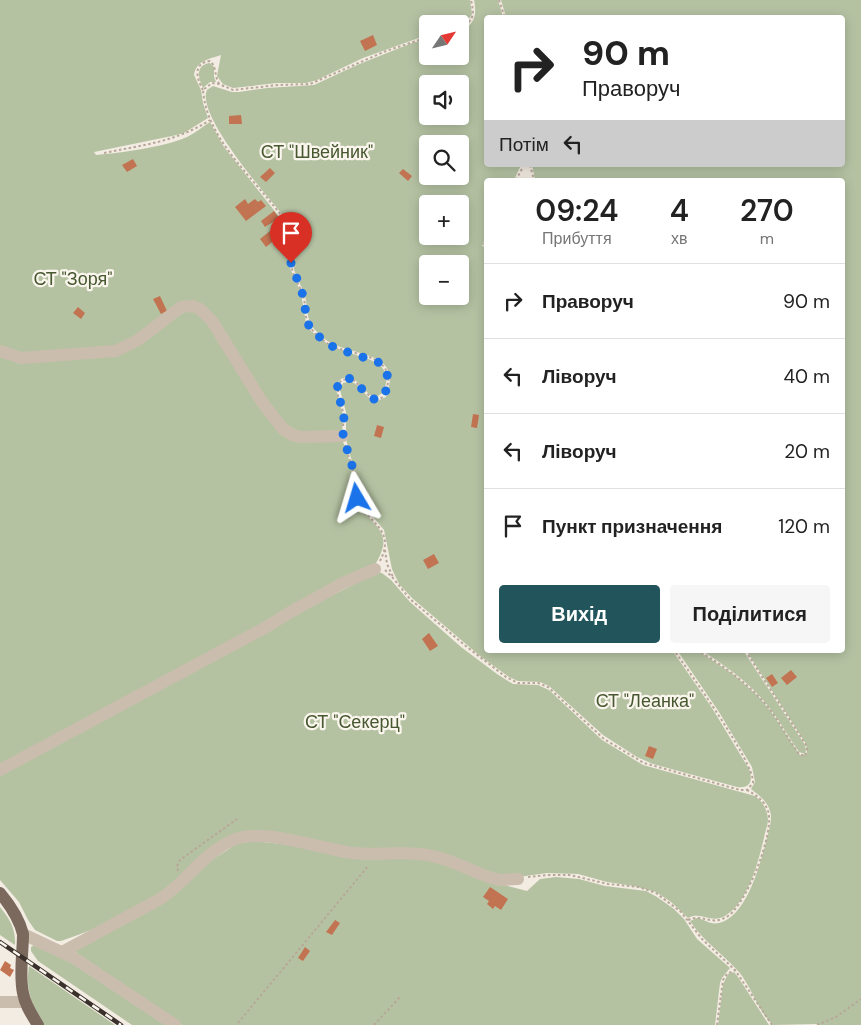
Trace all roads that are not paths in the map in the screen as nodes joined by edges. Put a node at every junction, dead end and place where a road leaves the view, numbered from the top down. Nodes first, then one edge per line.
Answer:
1 (0, 351) edge
2 (343, 436) road end
3 (375, 569) road end
4 (0, 770) edge
5 (518, 878) road end
6 (0, 893) edge
7 (23, 934) junction
8 (62, 952) junction
9 (0, 1002) edge
10 (25, 1002) junction
11 (38, 1025) edge
12 (175, 1025) edge

1 - 2 street
3 - 4 street
5 - 8 street
6 - 7 main road
7 - 8 street
7 - 10 main road
8 - 12 street
9 - 10 street
10 - 11 main road

